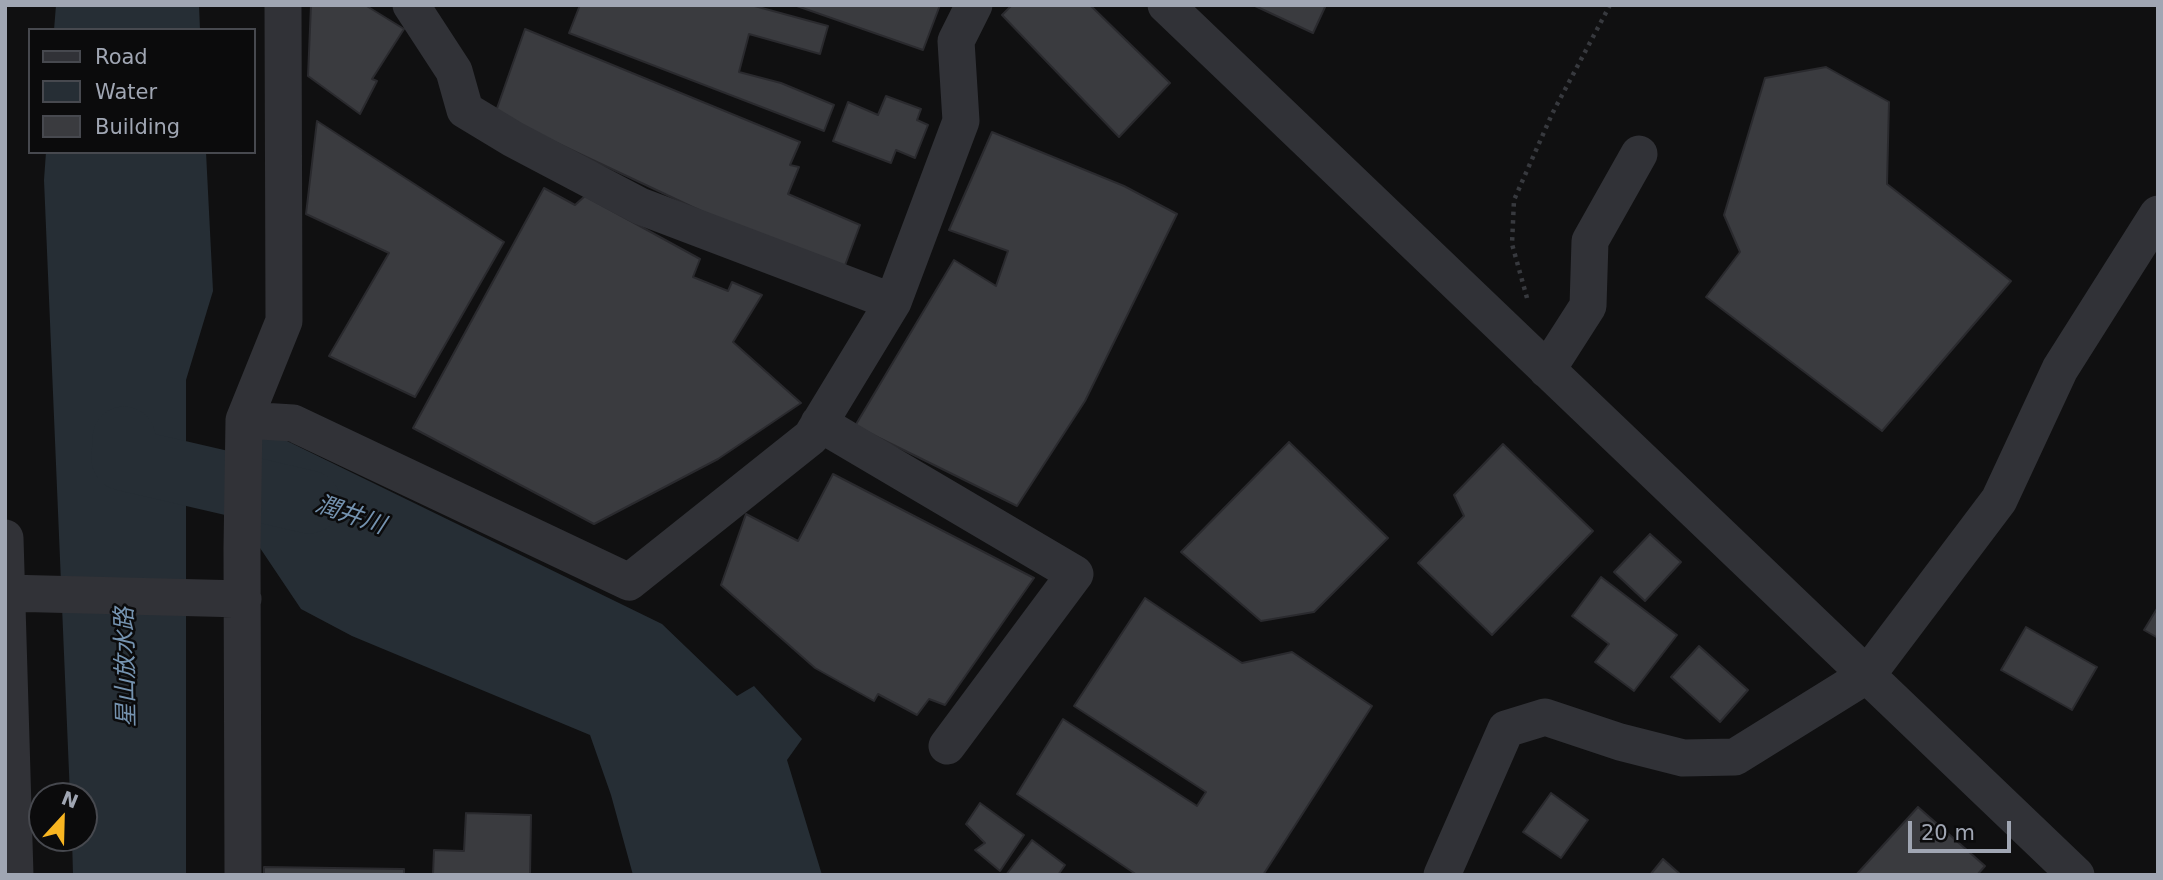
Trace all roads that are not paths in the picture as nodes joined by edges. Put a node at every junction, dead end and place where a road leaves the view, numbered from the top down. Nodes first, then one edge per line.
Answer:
1 (283, 5) edge
2 (411, 5) edge
3 (974, 5) edge
4 (1186, 12) edge
5 (1639, 154) dead end
6 (2158, 214) edge
7 (893, 302) junction
8 (1547, 370) junction
9 (244, 420) junction
10 (819, 423) junction
11 (5, 538) edge
12 (6, 593) edge
13 (228, 598) junction
14 (1867, 675) junction
15 (947, 746) dead end
16 (15, 875) edge
17 (243, 875) edge
18 (1442, 875) edge
19 (2076, 875) edge

1 - 9 street
2 - 7 street
3 - 7 street
4 - 8 street
5 - 8 street
6 - 14 street
7 - 10 street
8 - 14 street
9 - 10 street
9 - 13 street
10 - 15 street
11 - 12 street
12 - 13 street
12 - 16 street
13 - 17 street
14 - 18 street
14 - 19 street

